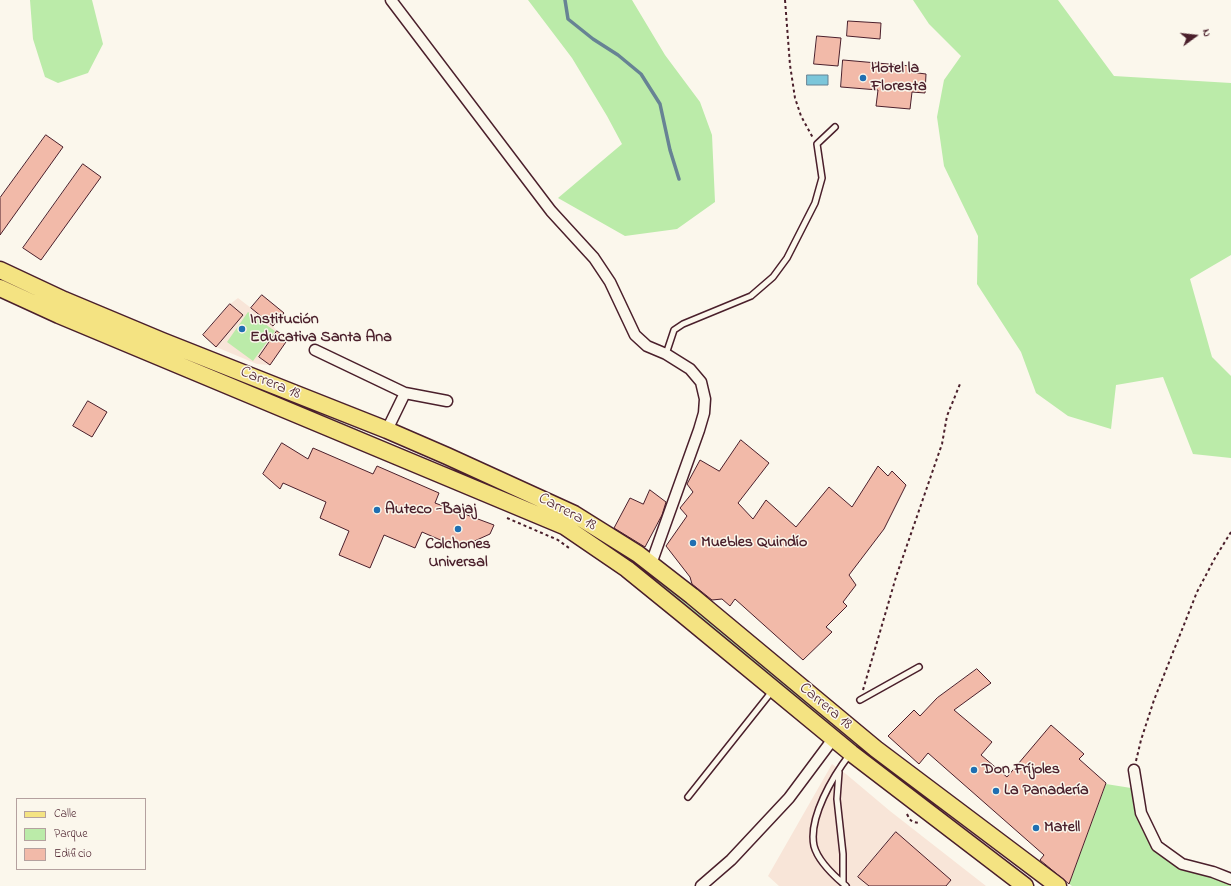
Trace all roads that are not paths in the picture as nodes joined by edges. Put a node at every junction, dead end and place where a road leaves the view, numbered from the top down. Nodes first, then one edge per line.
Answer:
1 (392, 0) edge
2 (835, 127) dead end
3 (0, 270) edge
4 (0, 288) edge
5 (315, 350) dead end
6 (666, 354) junction
7 (405, 393) junction
8 (447, 401) dead end
9 (387, 430) junction
10 (651, 564) junction
11 (919, 667) dead end
12 (774, 690) junction
13 (860, 700) road end
14 (833, 739) junction
15 (850, 753) junction
16 (1134, 770) road end
17 (839, 771) junction
18 (688, 797) dead end
19 (1231, 879) edge
20 (844, 885) edge
21 (701, 886) edge
22 (1024, 886) edge
23 (1058, 886) edge

1 - 6 street
2 - 6 lane
3 - 9 main road, Carrera 18
4 - 12 main road, Carrera 18
5 - 7 street
6 - 10 street
7 - 8 street
7 - 9 street
9 - 10 main road, Carrera 18
10 - 23 main road, Carrera 18
11 - 13 lane
12 - 14 main road, Carrera 18
12 - 18 lane
14 - 15 main road, Carrera 18
14 - 21 street
15 - 17 lane
15 - 22 main road, Carrera 18
16 - 19 street
17 - 20 lane
17 - 20 lane

